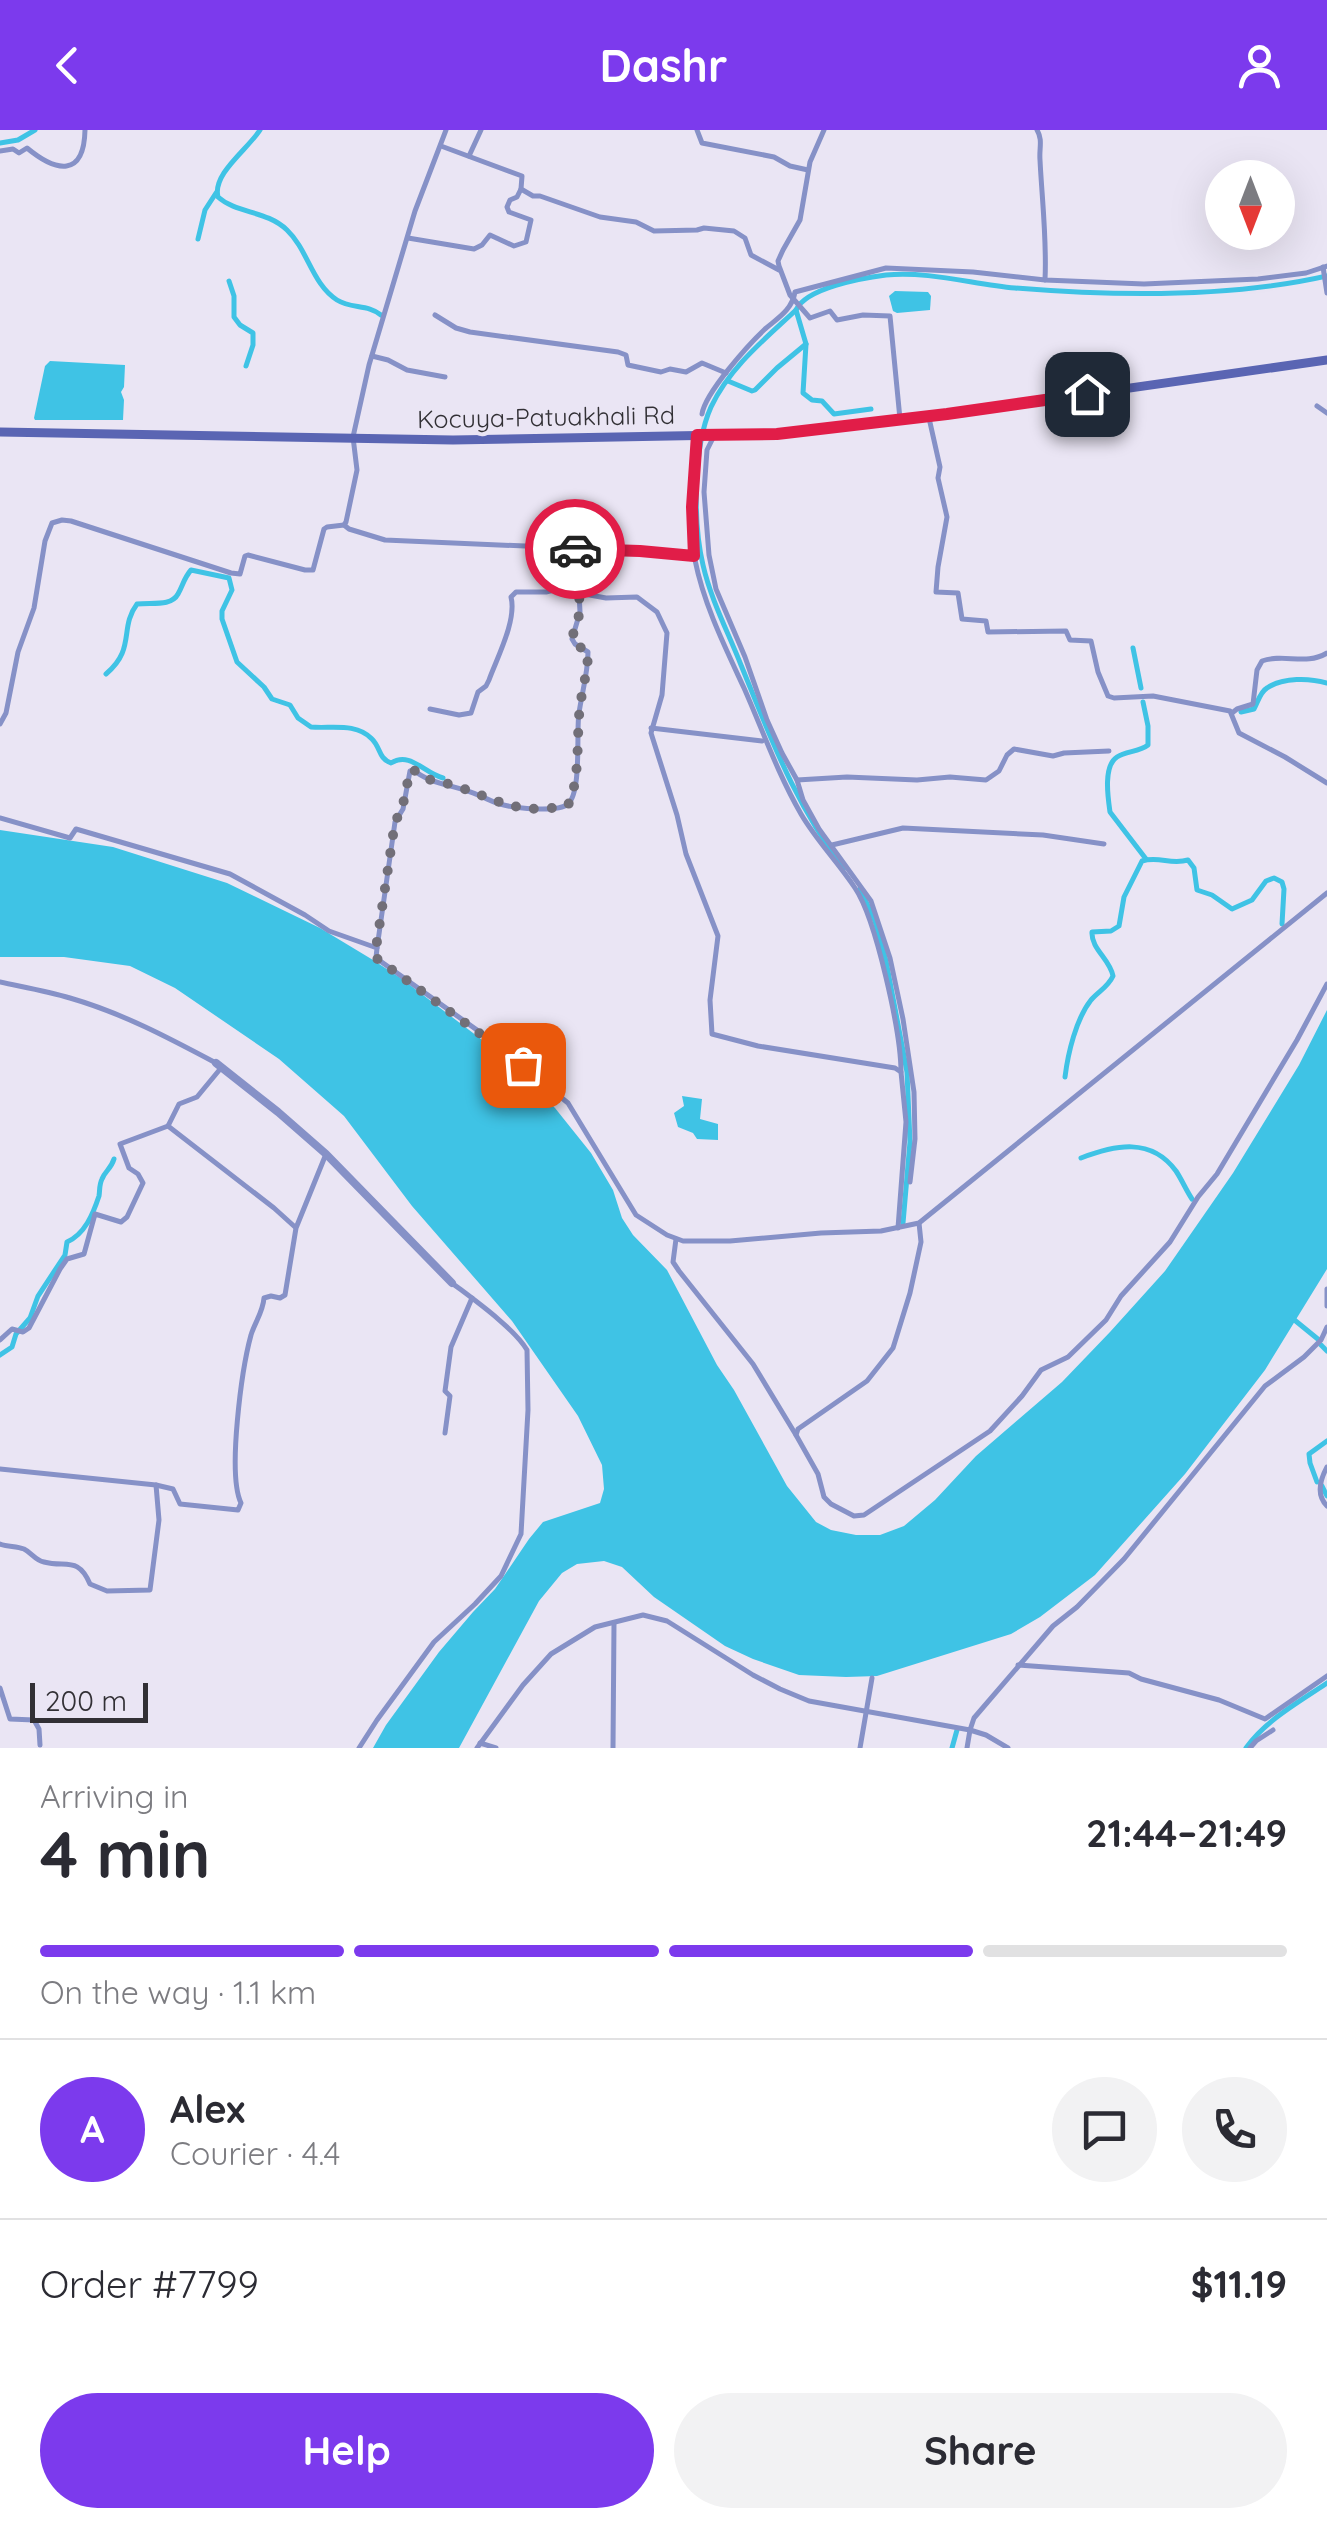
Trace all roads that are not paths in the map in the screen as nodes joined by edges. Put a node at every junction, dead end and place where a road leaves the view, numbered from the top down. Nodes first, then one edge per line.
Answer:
1 (85, 130) edge
2 (446, 130) edge
3 (480, 130) edge
4 (697, 130) edge
5 (824, 130) edge
6 (1036, 130) edge
7 (441, 146) junction
8 (0, 152) edge
9 (470, 156) junction
10 (808, 170) junction
11 (521, 188) junction
12 (408, 238) junction
13 (1325, 268) edge
14 (779, 270) dead end
15 (1045, 280) junction
16 (1326, 285) edge
17 (1327, 293) edge
18 (798, 304) junction
19 (435, 315) dead end
20 (372, 356) junction
21 (1327, 360) edge
22 (726, 373) junction
23 (446, 376) dead end
24 (1318, 406) dead end
25 (1327, 413) edge
26 (702, 414) dead end
27 (928, 416) junction
28 (900, 419) junction
29 (0, 432) edge
30 (698, 435) junction
31 (714, 435) junction
32 (353, 437) junction
33 (344, 525) junction
34 (569, 548) junction
35 (694, 556) junction
36 (567, 587) junction
37 (579, 593) junction
38 (1327, 653) edge
39 (430, 709) dead end
40 (1232, 713) junction
41 (0, 724) edge
42 (652, 728) junction
43 (764, 741) junction
44 (1109, 751) dead end
45 (797, 780) junction
46 (1327, 783) edge
47 (0, 818) edge
48 (1104, 844) dead end
49 (832, 845) junction
50 (1327, 894) edge
51 (376, 948) junction
52 (0, 982) edge
53 (1327, 984) edge
54 (218, 1066) junction
55 (902, 1072) junction
56 (168, 1126) junction
57 (326, 1154) junction
58 (910, 1182) dead end
59 (919, 1223) junction
60 (296, 1228) junction
61 (898, 1228) junction
62 (676, 1238) junction
63 (452, 1284) joint
64 (1327, 1289) edge
65 (472, 1298) junction
66 (1327, 1306) edge
67 (1327, 1329) edge
68 (0, 1340) edge
69 (445, 1433) dead end
70 (796, 1436) junction
71 (1327, 1467) edge
72 (0, 1469) edge
73 (156, 1485) junction
74 (1327, 1506) edge
75 (0, 1544) edge
76 (614, 1623) junction
77 (1018, 1666) junction
78 (1327, 1676) edge
79 (872, 1678) dead end
80 (0, 1688) edge
81 (867, 1710) junction
82 (970, 1730) junction
83 (1274, 1730) dead end
84 (40, 1745) dead end
85 (478, 1745) edge
86 (360, 1748) edge
87 (496, 1748) edge
88 (613, 1748) edge
89 (860, 1748) edge
90 (967, 1748) edge
91 (1008, 1748) edge
92 (1250, 1748) edge

1 - 8 street
2 - 7 street
3 - 9 street
4 - 10 street
5 - 10 street
6 - 15 street
7 - 9 street
7 - 12 street
9 - 11 street
10 - 18 street
11 - 12 street
11 - 14 street
12 - 20 street
13 - 15 street
13 - 16 street
15 - 18 street
16 - 17 street
18 - 22 street
18 - 28 street
19 - 22 street
20 - 23 street
20 - 32 street
21 - 27 main road, Kocuya-Patuakhali Rd
22 - 26 street
24 - 25 street
27 - 28 main road, Kocuya-Patuakhali Rd
27 - 40 street
28 - 31 main road, Kocuya-Patuakhali Rd
29 - 32 main road, Kocuya-Patuakhali Rd
30 - 31 main road, Kocuya-Patuakhali Rd
30 - 32 main road, Kocuya-Patuakhali Rd
30 - 35 street
31 - 45 street
32 - 33 street
33 - 34 street
33 - 41 street
34 - 35 street
34 - 36 street
35 - 43 street
36 - 37 street
36 - 39 street
37 - 42 street
37 - 51 street
38 - 40 street
40 - 46 street
42 - 43 street
42 - 55 street
43 - 55 street
44 - 45 street
45 - 49 street
47 - 51 street
48 - 49 street
49 - 58 street
50 - 59 street
51 - 62 street
52 - 54 street
53 - 70 street
54 - 56 street
54 - 57 street
55 - 61 street
56 - 60 street
56 - 68 street
57 - 60 street
57 - 63 street
59 - 61 street
59 - 70 street
60 - 73 street
61 - 62 street
62 - 70 street
63 - 65 street
64 - 66 street
65 - 69 street
65 - 86 street
67 - 77 street
71 - 74 street
72 - 73 street
73 - 75 street
76 - 81 street
76 - 85 street
76 - 88 street
77 - 78 street
77 - 82 street
79 - 81 street
80 - 84 street
81 - 82 street
81 - 89 street
82 - 90 street
82 - 91 street
83 - 92 street
85 - 87 street

